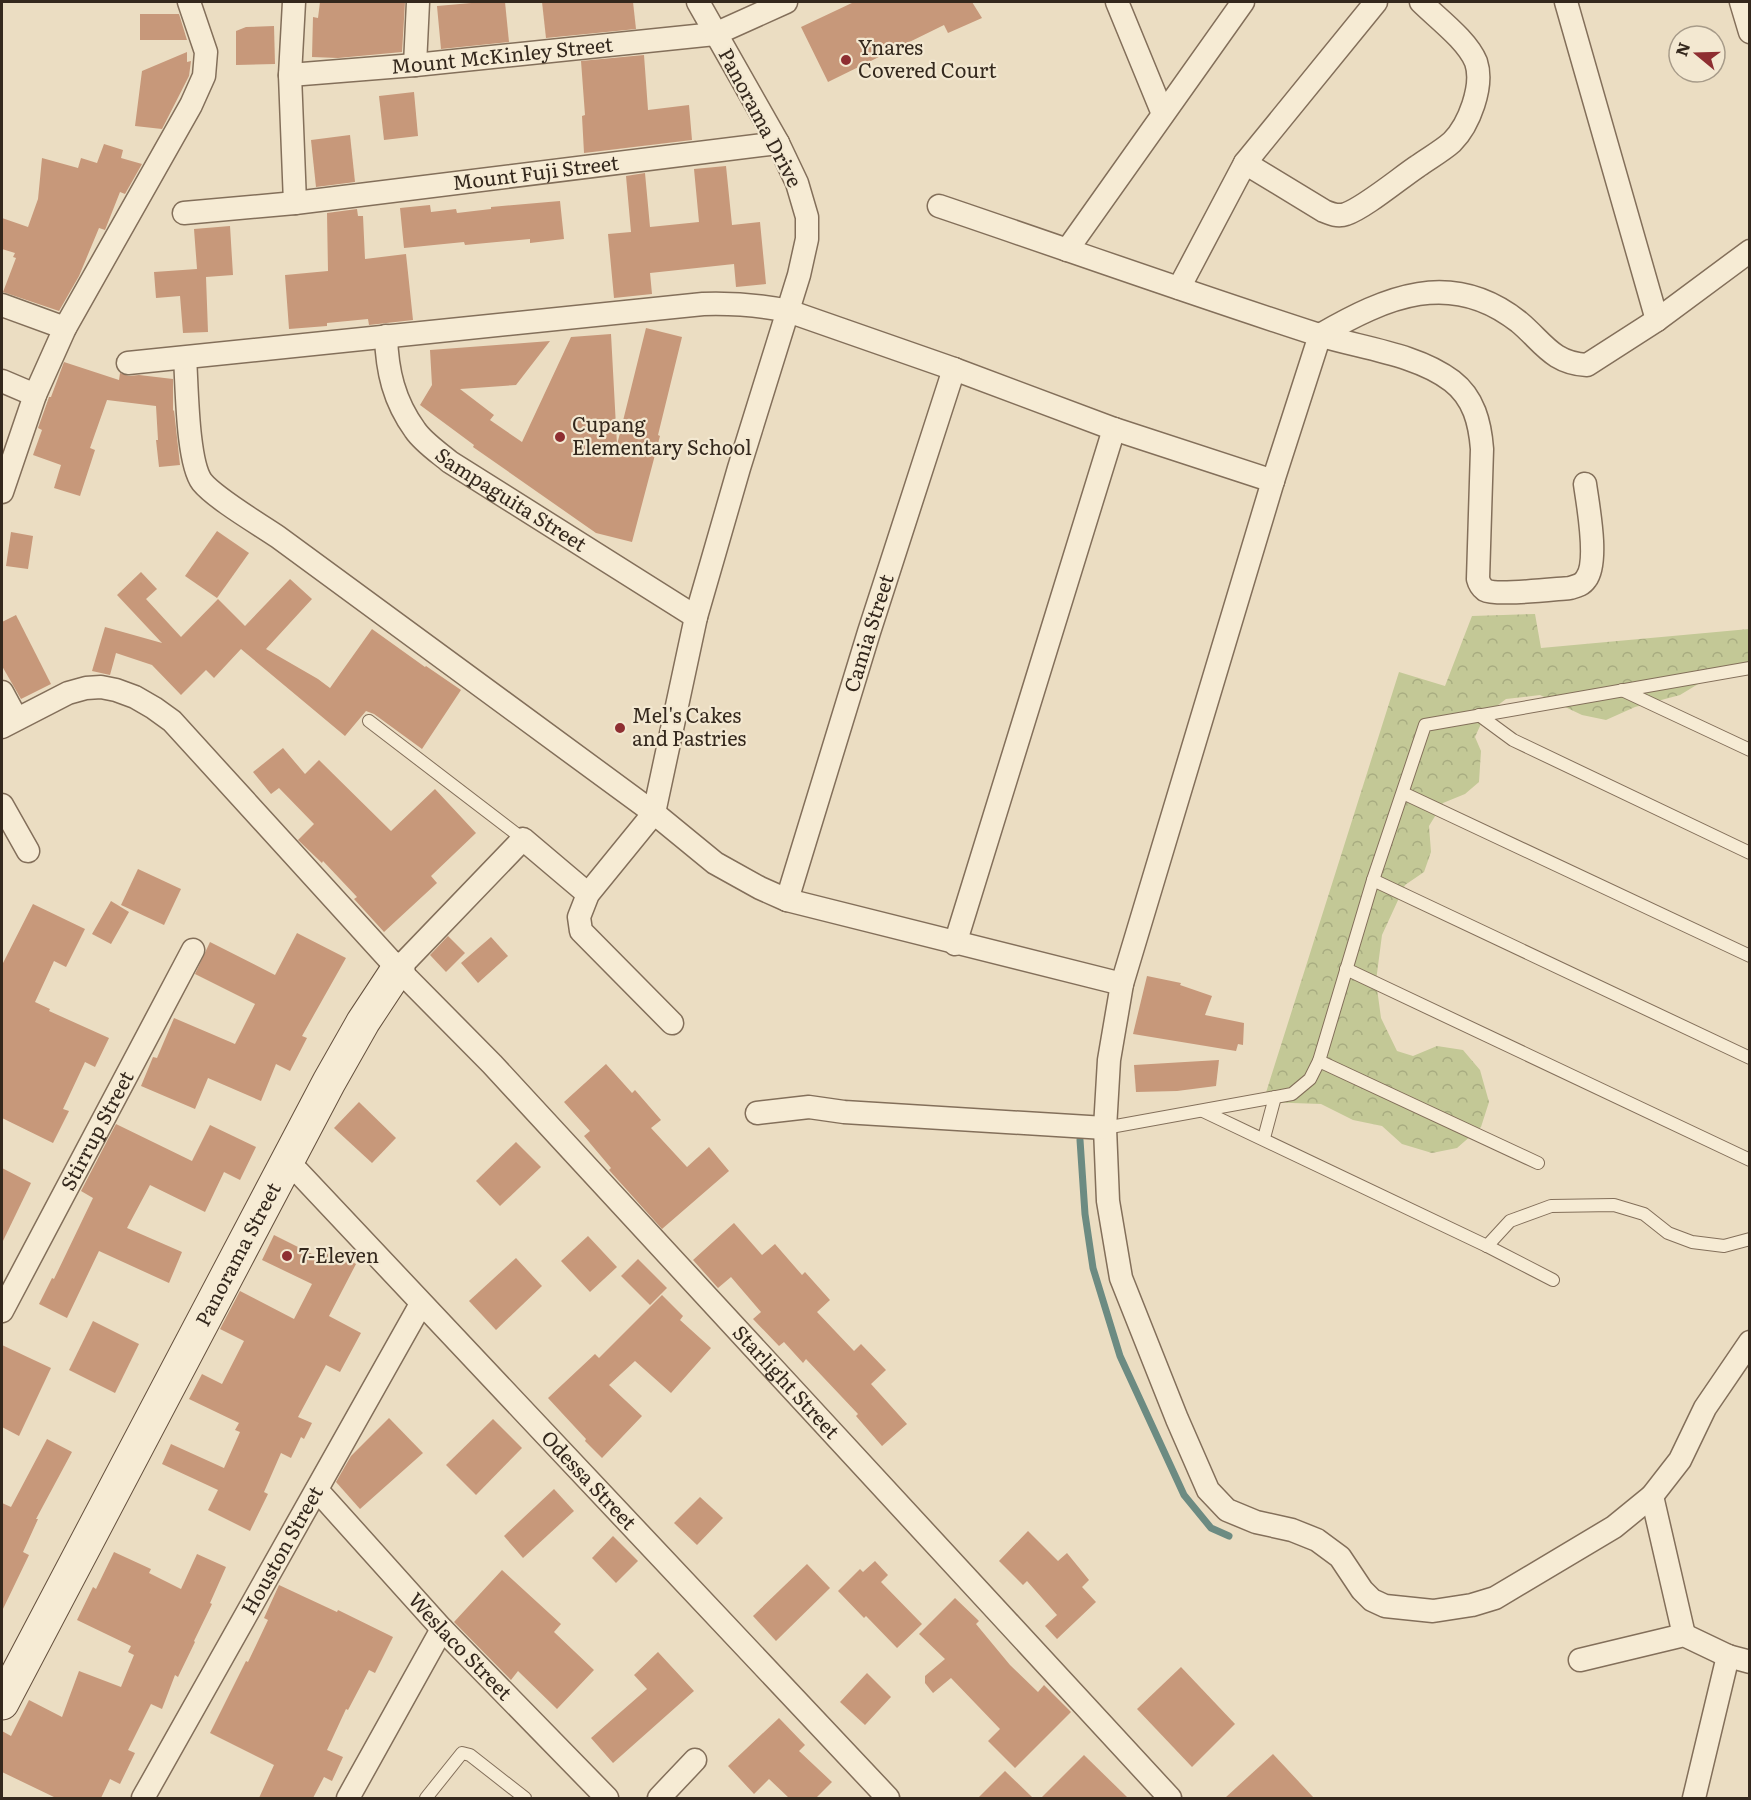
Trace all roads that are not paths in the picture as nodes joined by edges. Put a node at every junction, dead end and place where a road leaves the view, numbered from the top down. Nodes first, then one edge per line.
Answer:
1 (189, 2) edge
2 (294, 2) edge
3 (418, 2) edge
4 (698, 2) edge
5 (786, 2) edge
6 (1117, 2) edge
7 (1243, 2) edge
8 (1376, 2) edge
9 (1420, 2) edge
10 (1566, 2) edge
11 (1741, 2) edge
12 (1749, 32) edge
13 (715, 34) junction
14 (415, 65) junction
15 (290, 75) junction
16 (1162, 114) junction
17 (778, 143) junction
18 (1245, 163) junction
19 (295, 203) junction
20 (939, 206) dead end
21 (184, 213) dead end
22 (1067, 250) junction
23 (1749, 251) edge
24 (1179, 288) junction
25 (2, 305) edge
26 (788, 311) junction
27 (1657, 321) junction
28 (65, 328) junction
29 (1320, 335) junction
30 (386, 336) junction
31 (185, 358) junction
32 (128, 363) dead end
33 (954, 369) junction
34 (2, 381) edge
35 (35, 395) junction
36 (1114, 429) junction
37 (1273, 481) junction
38 (1586, 484) dead end
39 (2, 492) edge
40 (696, 617) junction
41 (1749, 668) edge
42 (1622, 690) junction
43 (2, 692) edge
44 (1479, 715) junction
45 (369, 720) dead end
46 (9, 723) edge
47 (1749, 750) edge
48 (1403, 793) junction
49 (2, 805) edge
50 (654, 813) junction
51 (523, 839) junction
52 (28, 851) dead end
53 (1749, 853) edge
54 (1373, 880) junction
55 (588, 894) junction
56 (787, 900) junction
57 (955, 944) junction
58 (193, 950) dead end
59 (1749, 956) edge
60 (398, 969) junction
61 (1346, 969) junction
62 (1122, 984) junction
63 (672, 1023) dead end
64 (1749, 1058) edge
65 (1319, 1061) junction
66 (1275, 1098) junction
67 (1203, 1111) junction
68 (757, 1113) dead end
69 (1105, 1128) junction
70 (1264, 1138) junction
71 (287, 1160) junction
72 (1749, 1160) edge
73 (1538, 1163) dead end
74 (1749, 1239) edge
75 (1487, 1246) junction
76 (1553, 1280) dead end
77 (421, 1304) junction
78 (2, 1311) edge
79 (1749, 1342) edge
80 (316, 1490) junction
81 (1652, 1496) junction
82 (442, 1629) junction
83 (1684, 1635) junction
84 (1739, 1659) edge
85 (1580, 1660) dead end
86 (2, 1703) edge
87 (695, 1760) dead end
88 (143, 1798) edge
89 (348, 1798) edge
90 (426, 1798) edge
91 (525, 1798) edge
92 (607, 1798) edge
93 (659, 1798) edge
94 (888, 1798) edge
95 (1170, 1798) edge
96 (1694, 1798) edge

1 - 28 street
2 - 15 street
3 - 14 street
4 - 13 street, Panorama Drive
5 - 13 street, Mount McKinley Street
6 - 16 street
7 - 16 street
8 - 18 street
9 - 18 street
10 - 27 street
11 - 12 street
13 - 14 street, Mount McKinley Street
13 - 17 street, Panorama Drive
14 - 15 street, Mount McKinley Street
15 - 19 street
16 - 22 street
17 - 19 street, Mount Fuji Street
17 - 26 street, Panorama Drive
18 - 24 street
19 - 21 street, Mount Fuji Street
20 - 22 street
22 - 24 street
23 - 27 street
24 - 29 street
25 - 28 street
26 - 30 street
26 - 33 street
26 - 40 street, Panorama Drive
27 - 29 street
28 - 35 street
29 - 37 street
29 - 38 street
30 - 31 street
30 - 40 street, Sampaguita Street
31 - 32 street
31 - 50 street
33 - 36 street
33 - 56 street, Camia Street
34 - 35 street
35 - 39 street
36 - 37 street
36 - 57 street
37 - 62 street
40 - 50 street, Panorama Drive
41 - 42 lane
42 - 44 lane
42 - 47 lane
43 - 46 street
44 - 48 lane
44 - 53 lane
45 - 51 lane
46 - 60 street, Starlight Street
48 - 54 lane
48 - 59 lane
49 - 52 street
50 - 55 street
50 - 56 street
51 - 55 street
51 - 60 street, Panorama Street
54 - 61 lane
54 - 64 lane
55 - 63 street
56 - 57 street
57 - 62 street
58 - 78 street, Stirrup Street
60 - 71 street, Panorama Street
60 - 95 street, Starlight Street
61 - 65 lane
61 - 72 lane
62 - 69 street
65 - 66 lane
65 - 73 lane
66 - 67 lane
66 - 70 lane
67 - 69 lane
67 - 70 lane
68 - 69 street
69 - 81 street
70 - 75 lane
71 - 77 street, Odessa Street
71 - 86 street, Panorama Street
74 - 75 lane
75 - 76 lane
77 - 80 street, Houston Street
77 - 94 street, Odessa Street
79 - 81 street
80 - 82 street, Weslaco Street
80 - 88 street, Houston Street
81 - 83 street
82 - 89 street
82 - 92 street, Weslaco Street
83 - 84 street
83 - 85 street
84 - 96 street
87 - 93 street
90 - 91 lane

